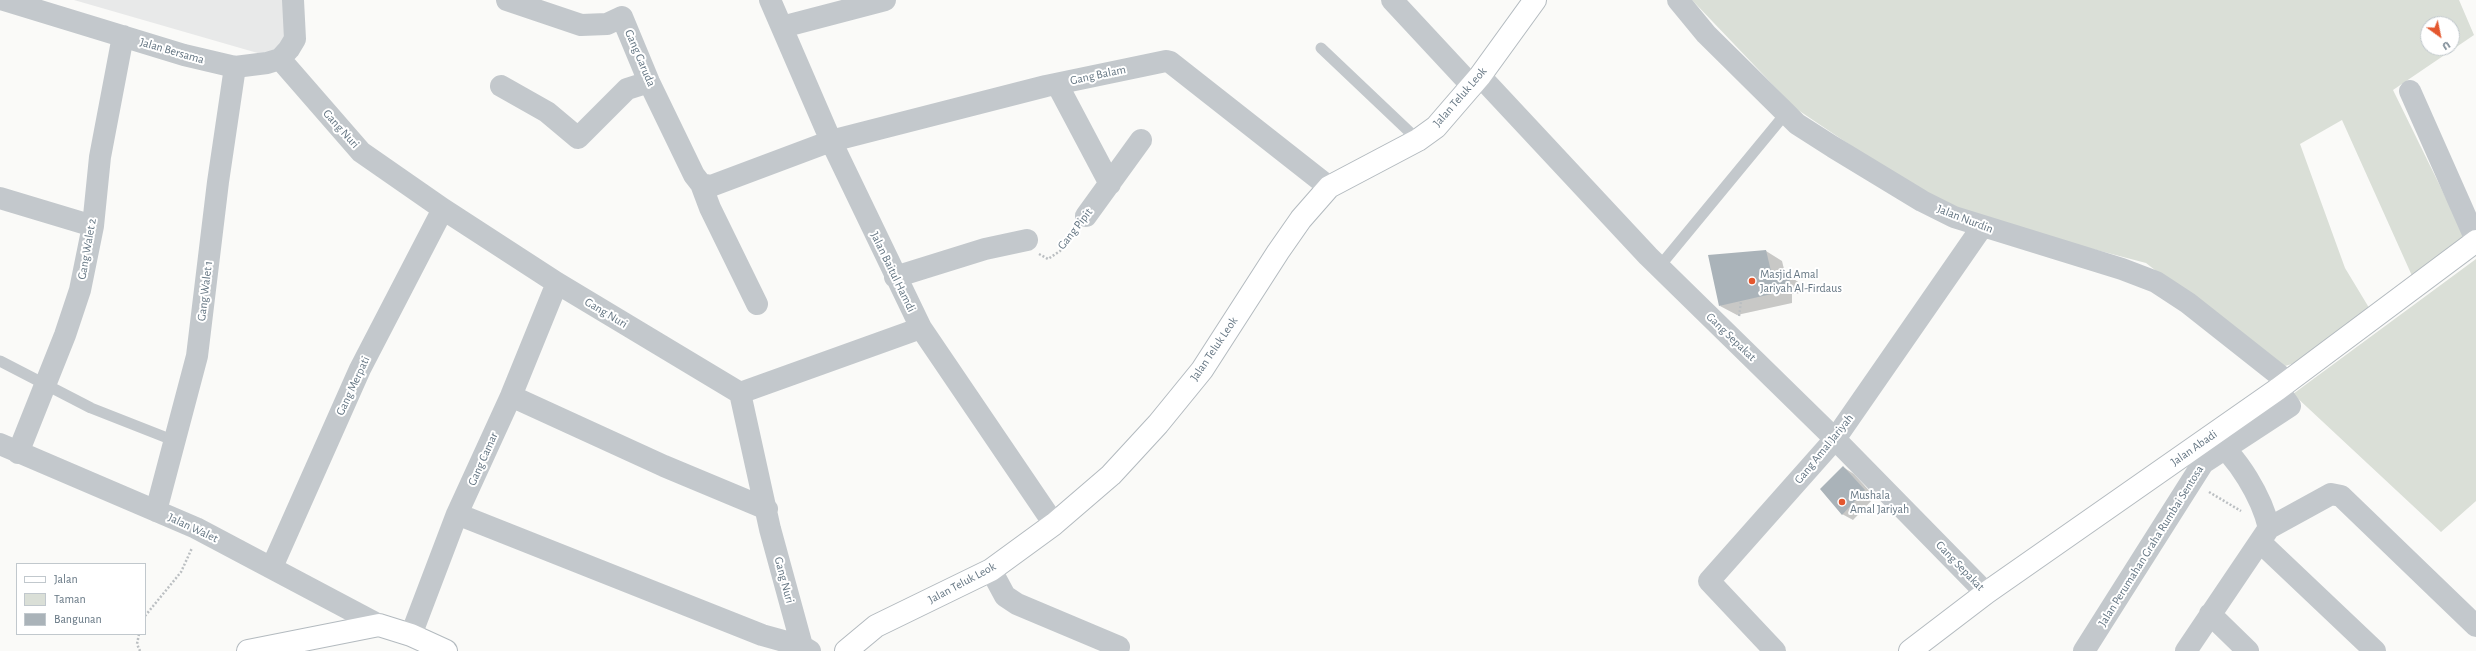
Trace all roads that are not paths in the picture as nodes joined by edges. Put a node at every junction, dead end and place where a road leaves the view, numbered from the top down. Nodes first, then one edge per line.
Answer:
1 (4, 0) edge
2 (293, 0) edge
3 (507, 0) edge
4 (770, 0) edge
5 (885, 0) edge
6 (1392, 0) edge
7 (1535, 0) edge
8 (1678, 0) edge
9 (782, 27) junction
10 (123, 36) junction
11 (1321, 48) dead end
12 (280, 59) junction
13 (235, 67) junction
14 (1476, 81) junction
15 (649, 82) junction
16 (1057, 84) junction
17 (502, 86) dead end
18 (2410, 91) dead end
19 (1786, 113) junction
20 (1141, 140) dead end
21 (1418, 140) junction
22 (831, 141) junction
23 (701, 184) junction
24 (1110, 184) junction
25 (1329, 187) junction
26 (0, 198) edge
27 (443, 209) junction
28 (1086, 216) road end
29 (92, 226) junction
30 (1982, 227) junction
31 (1028, 240) road end
32 (2476, 240) edge
33 (1659, 267) junction
34 (895, 277) junction
35 (557, 283) junction
36 (757, 304) dead end
37 (921, 328) junction
38 (0, 361) edge
39 (46, 385) junction
40 (2285, 392) junction
41 (740, 393) junction
42 (511, 396) junction
43 (1835, 438) junction
44 (175, 441) junction
45 (2217, 442) junction
46 (9, 448) edge
47 (766, 509) junction
48 (156, 511) junction
49 (457, 514) junction
50 (1054, 524) junction
51 (2264, 535) junction
52 (272, 567) junction
53 (991, 570) junction
54 (1986, 593) junction
55 (2210, 614) junction
56 (379, 625) junction
57 (2476, 626) edge
58 (411, 635) junction
59 (806, 649) edge
60 (248, 651) edge
61 (446, 651) edge
62 (846, 651) edge
63 (1117, 651) edge
64 (1775, 651) edge
65 (1910, 651) edge
66 (2084, 651) edge
67 (2186, 651) edge
68 (2248, 651) edge
69 (2375, 651) edge

1 - 10 street, Jalan Bersama
2 - 12 street
3 - 15 street, Gang Garuda
4 - 9 street, Jalan Baitul Hamdi
5 - 9 street
6 - 14 street, Gang Sepakat
7 - 14 street, Jalan Teluk Leok
8 - 19 street, Jalan Nurdin
9 - 22 street, Jalan Baitul Hamdi
10 - 13 street, Jalan Bersama
10 - 29 street, Gang Walet 2
11 - 21 lane
12 - 13 street, Jalan Bersama
12 - 27 street, Gang Nuri
13 - 44 street, Gang Walet 1
14 - 21 street, Jalan Teluk Leok
14 - 33 street, Gang Sepakat
15 - 17 street
15 - 23 street, Gang Garuda
16 - 22 street, Gang Balam
16 - 24 street
16 - 25 street, Gang Balam
18 - 32 street
19 - 30 street, Jalan Nurdin
19 - 33 lane
20 - 24 street, Gang Pipit
21 - 25 street, Jalan Teluk Leok
22 - 23 street
22 - 34 street, Jalan Baitul Hamdi
23 - 36 street, Gang Garuda
24 - 28 street, Gang Pipit
25 - 50 street, Jalan Teluk Leok
26 - 29 street
27 - 35 street, Gang Nuri
27 - 52 street, Gang Merpati
29 - 39 street, Gang Walet 2
30 - 40 street, Jalan Nurdin
30 - 43 street, Gang Amal Jariyah
31 - 34 street
32 - 40 street, Jalan Abadi
33 - 43 street, Gang Sepakat
34 - 37 street, Jalan Baitul Hamdi
35 - 41 street, Gang Nuri
35 - 42 street, Gang Camar
37 - 41 street
37 - 50 street, Jalan Baitul Hamdi
38 - 39 lane
39 - 44 lane
39 - 46 street, Gang Walet 2
40 - 45 street, Jalan Abadi
41 - 47 street, Gang Nuri
42 - 47 street
42 - 49 street, Gang Camar
43 - 54 street, Gang Sepakat
43 - 64 street, Gang Amal Jariyah
44 - 48 street, Gang Walet 1
45 - 51 street
45 - 54 street, Jalan Abadi
45 - 66 street, Jalan Perumahan Graha Rumbai Sentosa
46 - 48 street, Jalan Walet
47 - 59 street, Gang Nuri
48 - 52 street, Jalan Walet
49 - 58 street, Gang Camar
49 - 59 street
50 - 53 street, Jalan Teluk Leok
51 - 55 street
51 - 57 street
51 - 69 street
52 - 56 street, Jalan Walet
53 - 62 street, Jalan Teluk Leok
53 - 63 street
54 - 65 street, Jalan Abadi
55 - 67 street
55 - 68 street
56 - 58 street
56 - 60 street
58 - 61 street

